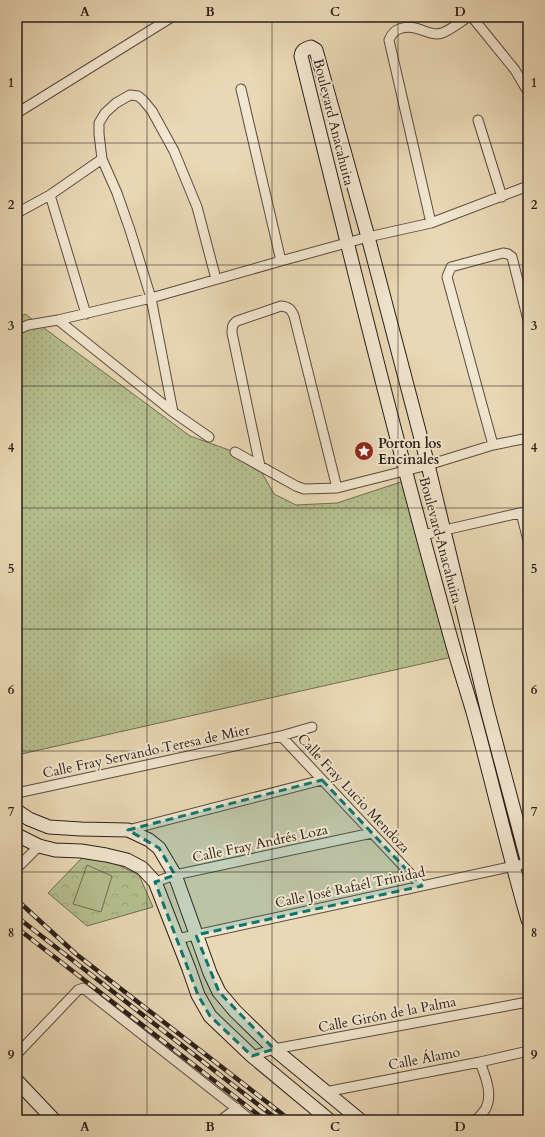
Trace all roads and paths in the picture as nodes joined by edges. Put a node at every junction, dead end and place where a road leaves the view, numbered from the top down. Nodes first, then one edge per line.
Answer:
1 (172, 17) edge
2 (468, 17) edge
3 (472, 17) edge
4 (241, 89) dead end
5 (528, 92) edge
6 (17, 113) edge
7 (478, 120) dead end
8 (102, 159) junction
9 (528, 186) edge
10 (50, 195) junction
11 (502, 197) junction
12 (17, 213) edge
13 (431, 223) junction
14 (368, 238) junction
15 (347, 243) junction
16 (280, 261) junction
17 (216, 279) junction
18 (151, 298) junction
19 (86, 314) junction
20 (58, 320) junction
21 (528, 320) edge
22 (17, 330) edge
23 (173, 412) junction
24 (209, 437) dead end
25 (528, 438) edge
26 (493, 445) junction
27 (235, 452) dead end
28 (428, 465) junction
29 (260, 466) junction
30 (406, 471) junction
31 (337, 488) junction
32 (524, 512) edge
33 (444, 530) junction
34 (423, 535) junction
35 (528, 540) edge
36 (487, 708) junction
37 (473, 714) junction
38 (312, 727) dead end
39 (281, 736) junction
40 (322, 780) junction
41 (17, 793) edge
42 (17, 811) edge
43 (128, 830) junction
44 (372, 833) junction
45 (17, 835) edge
46 (38, 846) junction
47 (528, 863) edge
48 (512, 866) junction
49 (17, 868) edge
50 (175, 875) junction
51 (155, 882) junction
52 (422, 886) junction
53 (528, 920) edge
54 (196, 935) junction
55 (177, 939) junction
56 (528, 1002) edge
57 (274, 1049) junction
58 (528, 1051) edge
59 (17, 1054) edge
60 (252, 1056) junction
61 (480, 1062) junction
62 (17, 1081) edge
63 (325, 1092) junction
64 (237, 1108) junction
65 (54, 1120) edge
66 (221, 1120) edge
67 (251, 1120) edge
68 (330, 1120) edge
69 (360, 1120) edge
70 (476, 1120) edge

1 - 6 street
2 - 13 street
3 - 5 street
4 - 16 street
7 - 11 street
8 - 10 street
8 - 17 street
8 - 18 street
9 - 11 street
10 - 12 street
10 - 19 street
11 - 13 street
13 - 14 street
14 - 15 street
14 - 15 street, Boulevard Anacahuita
14 - 28 street, Boulevard Anacahuita
15 - 16 street
15 - 30 street, Boulevard Anacahuita
16 - 17 street
17 - 18 street
18 - 19 street
18 - 23 street
19 - 20 street
20 - 22 street
20 - 23 street
21 - 26 street
23 - 24 street
25 - 26 street
26 - 28 street
27 - 29 street
28 - 30 street
28 - 33 street, Boulevard Anacahuita
29 - 31 street
29 - 31 street
30 - 31 street
30 - 34 street, Boulevard Anacahuita
32 - 33 street
32 - 35 street
33 - 34 street
33 - 36 street, Boulevard Anacahuita
34 - 37 street, Boulevard Anacahuita
36 - 37 street
36 - 47 street, Boulevard Anacahuita
37 - 48 street, Boulevard Anacahuita
38 - 39 street, Calle Fray Servando Teresa de Mier
39 - 40 street, Calle Fray Lucio Mendoza
39 - 41 street, Calle Fray Servando Teresa de Mier
40 - 43 street
40 - 44 street, Calle Fray Lucio Mendoza
42 - 43 street
43 - 50 street
44 - 50 street, Calle Fray Andrés Loza
44 - 52 street, Calle Fray Lucio Mendoza
45 - 46 street
46 - 49 street
46 - 51 street
47 - 48 street, Calle José Rafaél Trinidad
48 - 52 street, Calle José Rafaél Trinidad
48 - 53 street, Boulevard Anacahuita
50 - 51 street, Calle Fray Andrés Loza
50 - 54 street
51 - 55 street
52 - 54 street, Calle José Rafaél Trinidad
54 - 55 street, Calle José Rafaél Trinidad
54 - 57 street
55 - 60 street
56 - 57 street, Calle Girón de la Palma
57 - 60 street, Calle Girón de la Palma
57 - 63 street
58 - 61 street, Calle Álamo
59 - 64 street
60 - 68 street
61 - 63 street, Calle Álamo
61 - 70 street
62 - 65 street
63 - 69 street
64 - 66 street
64 - 67 street

